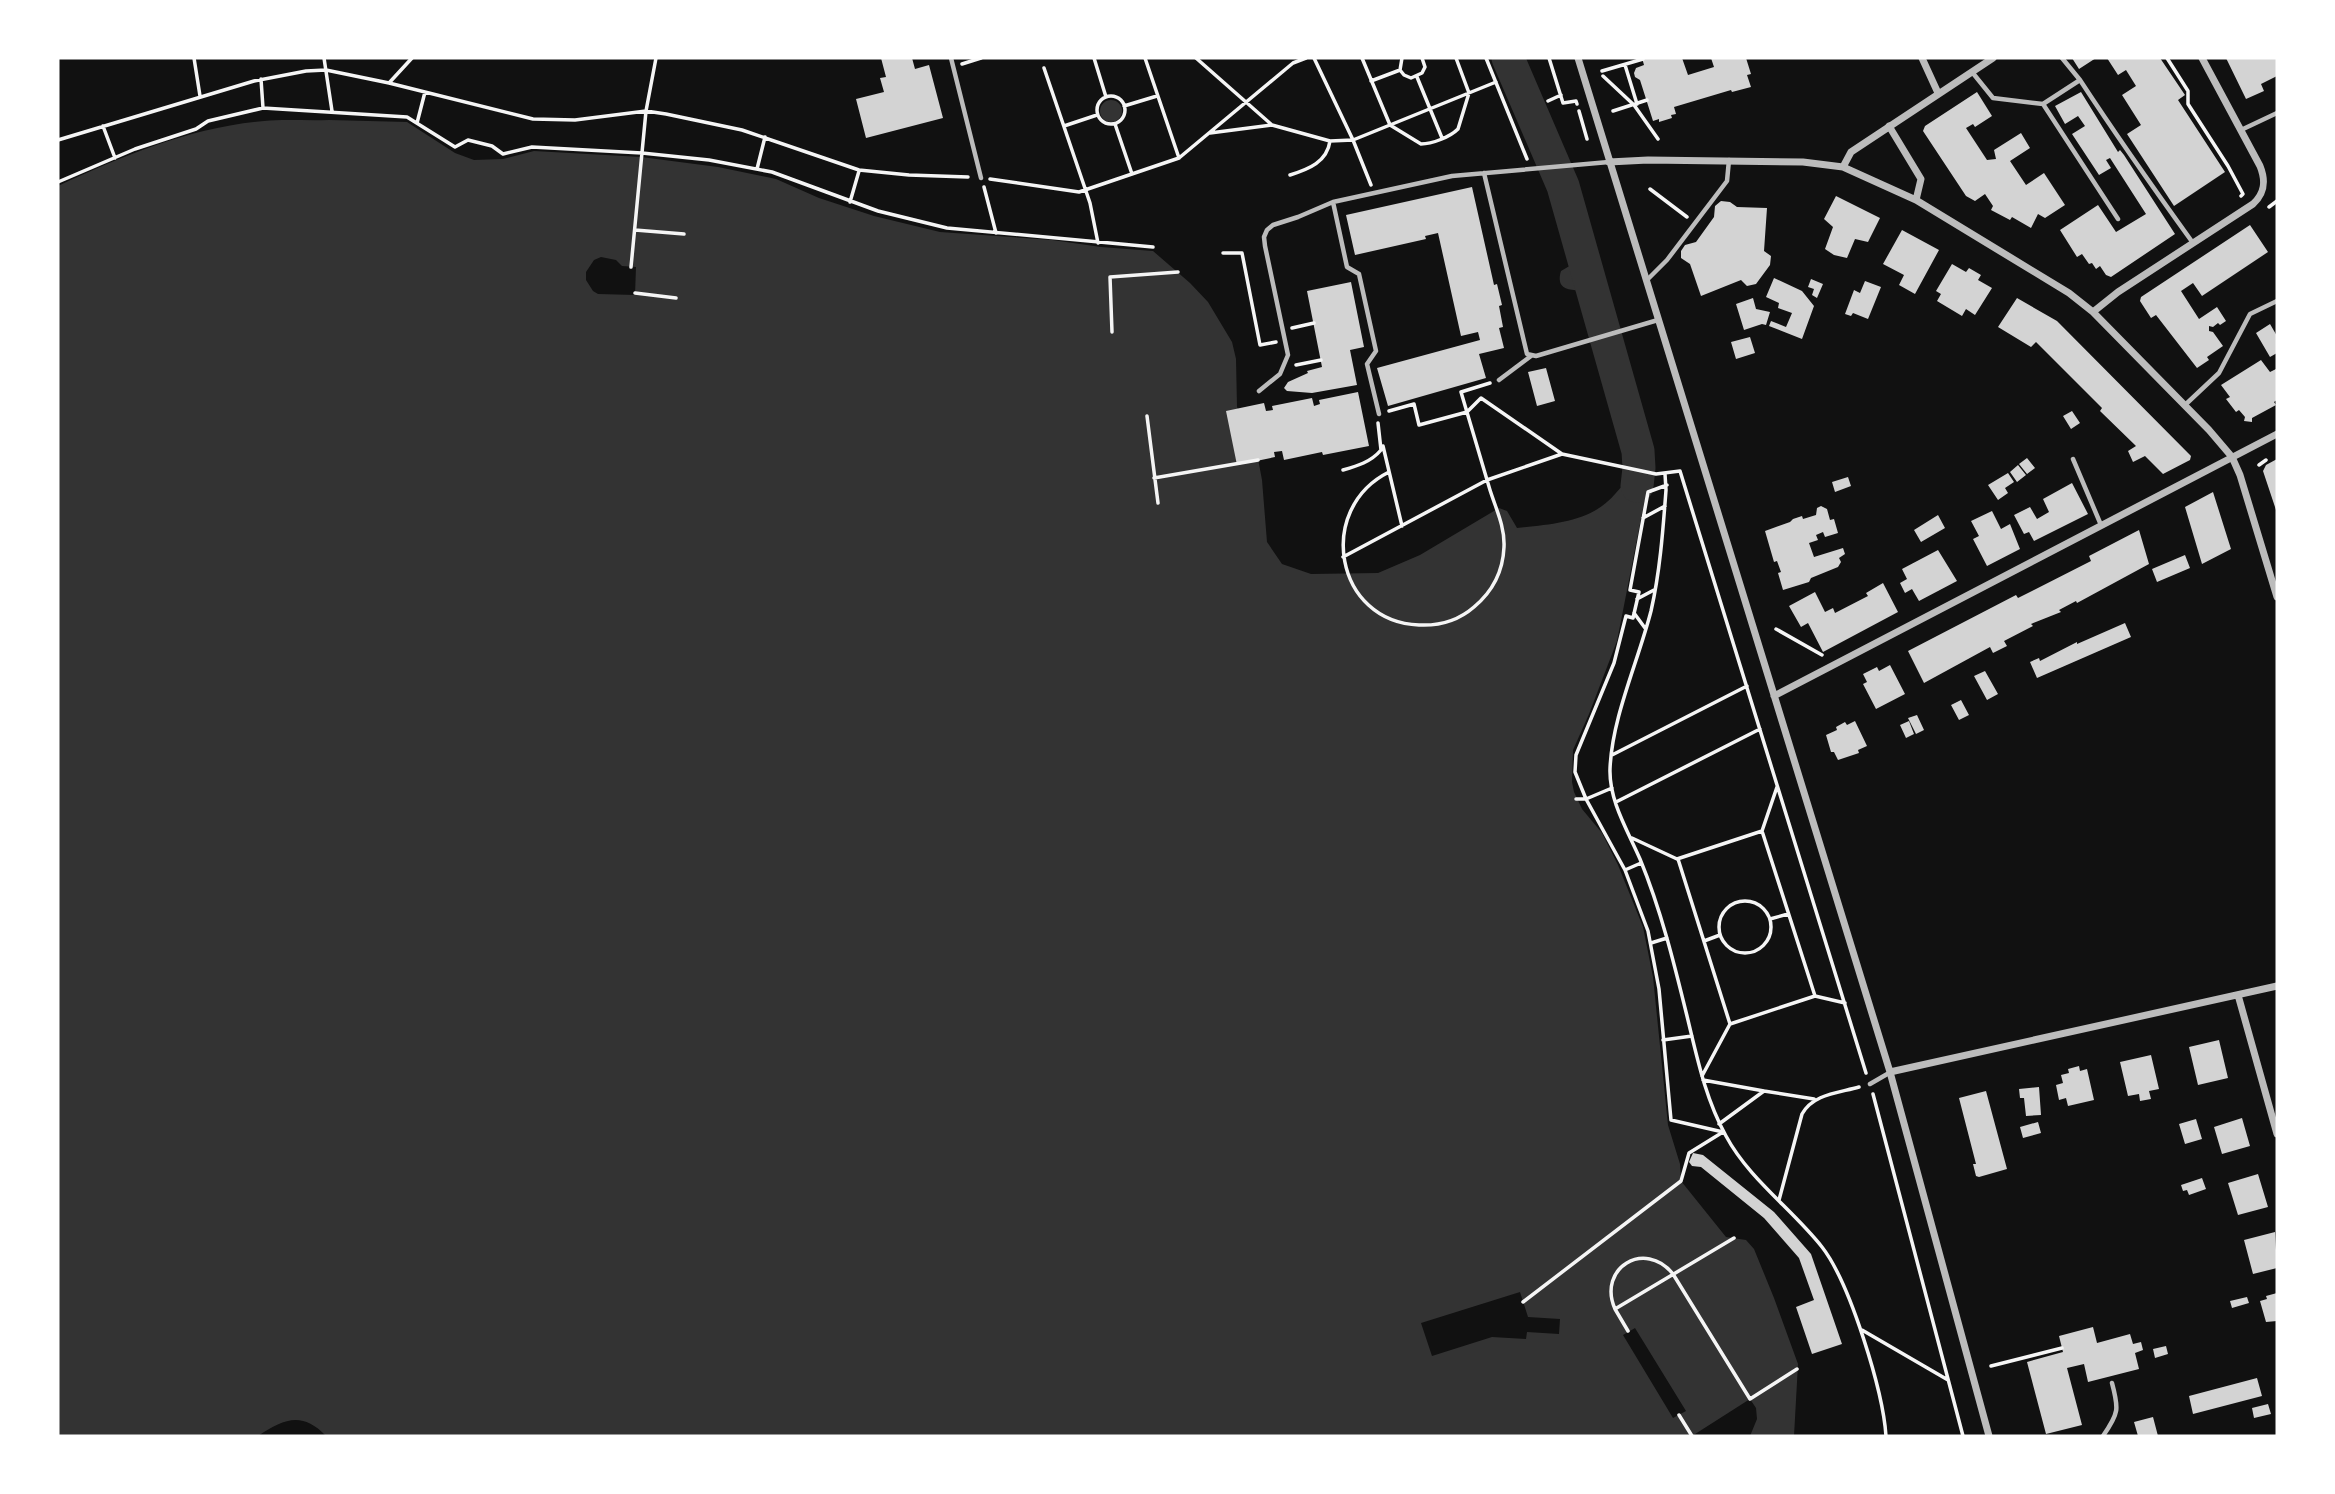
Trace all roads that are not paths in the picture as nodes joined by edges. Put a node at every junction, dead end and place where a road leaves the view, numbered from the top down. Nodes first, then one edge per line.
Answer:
1 (951, 58) edge
2 (1578, 58) edge
3 (1922, 58) edge
4 (1993, 58) edge
5 (2062, 58) edge
6 (2202, 58) edge
7 (1971, 72) junction
8 (2080, 80) junction
9 (1938, 93) junction
10 (2043, 104) junction
11 (2277, 113) edge
12 (1889, 126) junction
13 (2241, 130) junction
14 (1729, 160) junction
15 (1609, 162) junction
16 (1843, 167) junction
17 (1485, 173) junction
18 (981, 178) road end
19 (1916, 200) junction
20 (1333, 202) junction
21 (2118, 219) dead end
22 (2193, 243) junction
23 (1646, 281) junction
24 (2277, 301) edge
25 (2093, 312) junction
26 (1658, 320) junction
27 (1531, 356) junction
28 (1499, 380) road end
29 (1259, 391) dead end
30 (2185, 405) junction
31 (1379, 414) road end
32 (2277, 434) edge
33 (2232, 457) junction
34 (2073, 459) dead end
35 (2101, 526) junction
36 (2274, 572) edge
37 (2277, 597) edge
38 (1774, 696) junction
39 (2277, 986) edge
40 (2238, 995) junction
41 (1890, 1072) junction
42 (1870, 1084) road end
43 (2277, 1134) edge
44 (2112, 1383) dead end
45 (1989, 1436) edge
46 (2103, 1436) edge

1 - 18 lane
2 - 15 street
3 - 9 street
4 - 7 street
5 - 8 lane
6 - 13 street
7 - 9 street
7 - 10 lane
8 - 10 lane
8 - 22 lane
9 - 12 street
10 - 21 lane
11 - 13 lane
12 - 16 street
12 - 19 street
13 - 22 street
14 - 15 street
14 - 16 street
14 - 23 lane
15 - 17 lane
15 - 23 street
16 - 19 street
17 - 20 lane
17 - 27 lane
19 - 25 street
20 - 29 lane
20 - 31 lane
22 - 25 street
23 - 26 street
24 - 30 lane
25 - 30 street
26 - 27 lane
26 - 38 street
27 - 28 lane
30 - 33 street
32 - 33 street
33 - 35 street
33 - 36 street
34 - 35 lane
35 - 38 street
36 - 37 street
38 - 41 street
39 - 40 street
40 - 41 street
40 - 43 street
41 - 42 lane
41 - 45 street
44 - 46 lane

